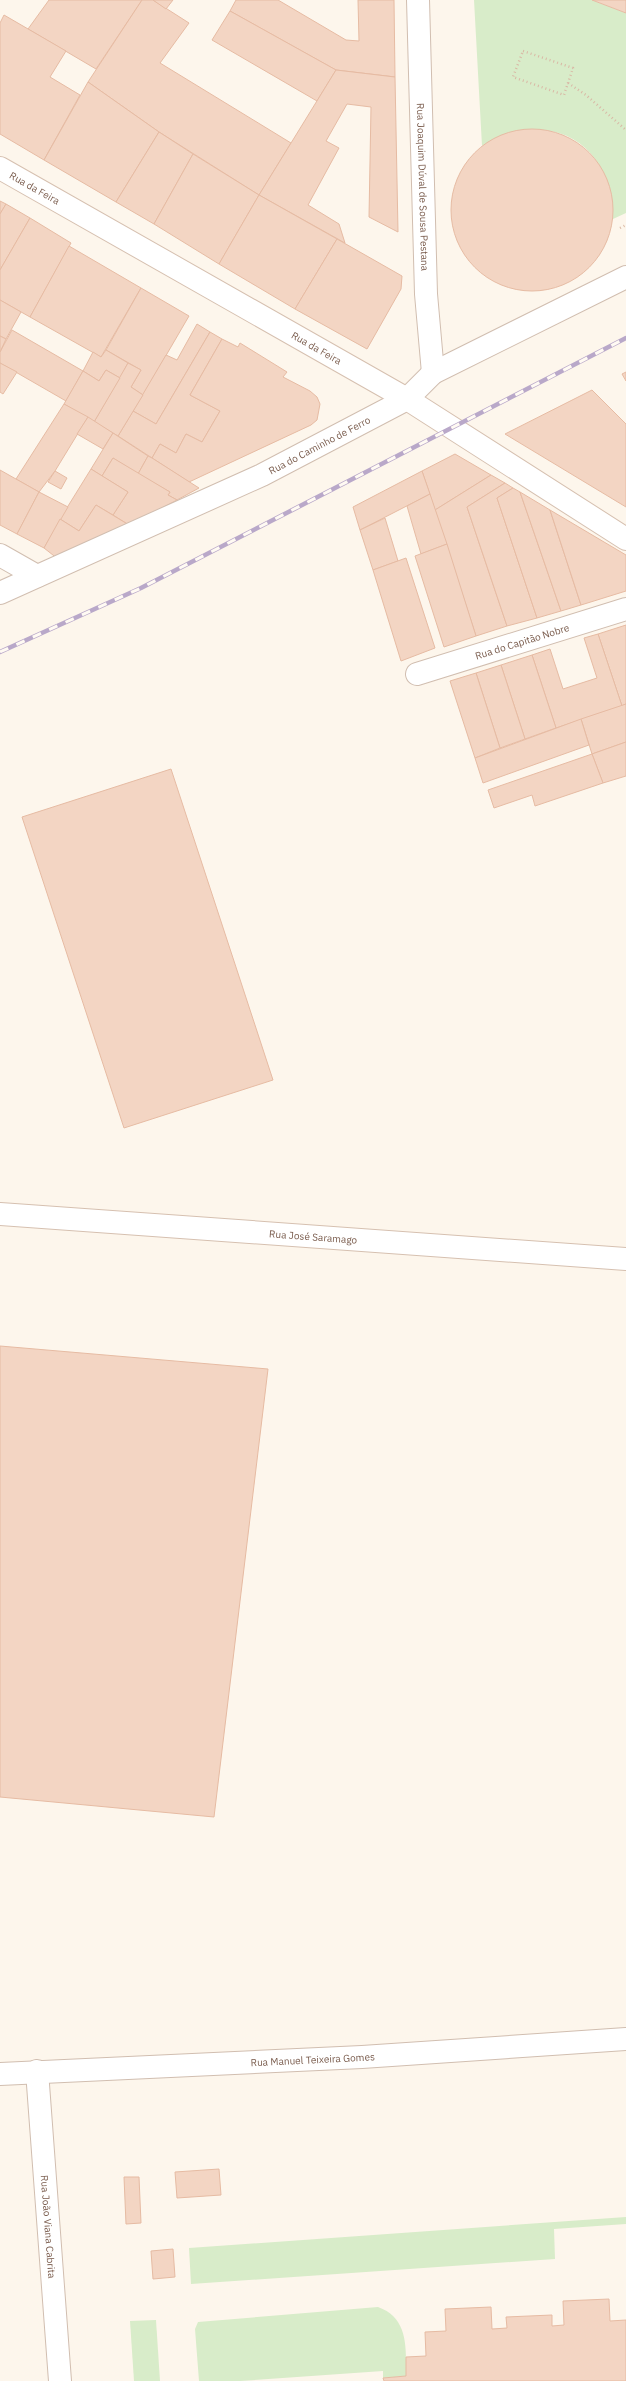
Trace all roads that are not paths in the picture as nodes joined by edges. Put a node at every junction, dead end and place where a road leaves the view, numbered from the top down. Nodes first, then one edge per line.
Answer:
1 (418, 0) edge
2 (0, 168) edge
3 (626, 277) edge
4 (433, 373) junction
5 (407, 399) junction
6 (626, 539) edge
7 (0, 555) edge
8 (37, 576) junction
9 (0, 593) edge
10 (626, 609) edge
11 (417, 674) dead end
12 (0, 1214) edge
13 (626, 1259) edge
14 (626, 2040) edge
15 (37, 2072) junction
16 (0, 2074) edge
17 (60, 2381) edge

1 - 4 street, Rua Joaquim Dúval de Sousa Pestana
2 - 5 street, Rua da Feira
3 - 4 street, Rua do Caminho de Ferro
4 - 5 street, Rua do Caminho de Ferro
5 - 6 street, Rua da Feira
5 - 8 street, Rua do Caminho de Ferro
7 - 8 street
8 - 9 street, Rua do Caminho de Ferro
10 - 11 street, Rua do Capitão Nobre
12 - 13 street, Rua José Saramago
14 - 15 street, Rua Manuel Teixeira Gomes
15 - 16 street, Rua Manuel Teixeira Gomes
15 - 17 street, Rua João Viana Cabrita

